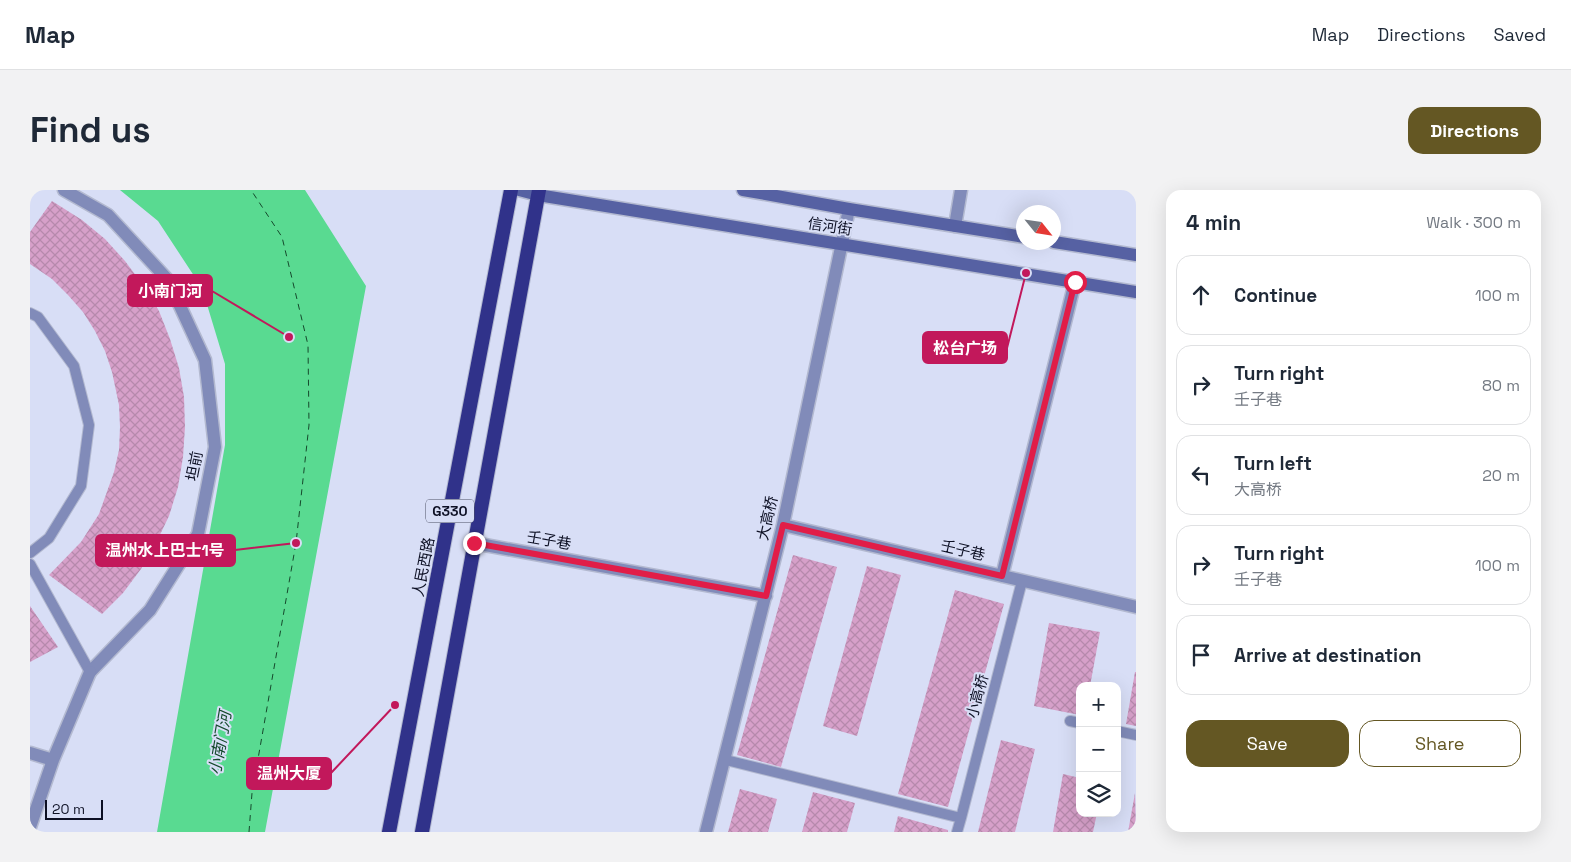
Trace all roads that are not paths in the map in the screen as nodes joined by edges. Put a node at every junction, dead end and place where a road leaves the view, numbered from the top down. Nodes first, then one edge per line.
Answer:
1 (64, 190) edge
2 (511, 190) edge
3 (518, 190) edge
4 (743, 190) edge
5 (961, 190) edge
6 (538, 193) edge
7 (849, 209) junction
8 (955, 226) junction
9 (1016, 236) edge
10 (1061, 243) edge
11 (842, 245) junction
12 (1136, 255) edge
13 (1075, 282) junction
14 (1136, 292) edge
15 (30, 313) edge
16 (783, 525) junction
17 (474, 543) junction
18 (30, 553) edge
19 (30, 564) edge
20 (1002, 576) junction
21 (1022, 581) junction
22 (766, 596) junction
23 (1136, 607) edge
24 (90, 672) junction
25 (1121, 732) edge
26 (1136, 735) edge
27 (30, 753) edge
28 (53, 760) junction
29 (726, 760) junction
30 (961, 818) junction
31 (30, 826) edge
32 (390, 832) edge
33 (422, 832) edge
34 (706, 832) edge
35 (957, 832) edge

1 - 24 street, 坦前
2 - 32 highway, 人民西路 / G330
3 - 6 main road, 信河街
4 - 7 main road, 信河街
5 - 8 street
6 - 11 main road, 信河街
6 - 17 highway, G330
7 - 8 main road, 信河街
7 - 11 street, 大高桥
8 - 9 main road, 信河街
10 - 12 main road
11 - 13 main road, 信河街
11 - 16 street, 大高桥
13 - 14 main road, 信河街
13 - 20 street
15 - 18 lane
16 - 20 street, 壬子巷
16 - 22 street, 大高桥
17 - 22 street, 壬子巷
17 - 33 highway, G330
19 - 24 lane
20 - 21 street, 壬子巷
21 - 23 street, 壬子巷
21 - 30 lane, 小高桥
22 - 29 street, 大高桥
24 - 28 street, 坦前
25 - 26 lane
27 - 28 street
28 - 31 street, 坦前
29 - 30 lane
29 - 34 street, 大高桥
30 - 35 lane, 小高桥

